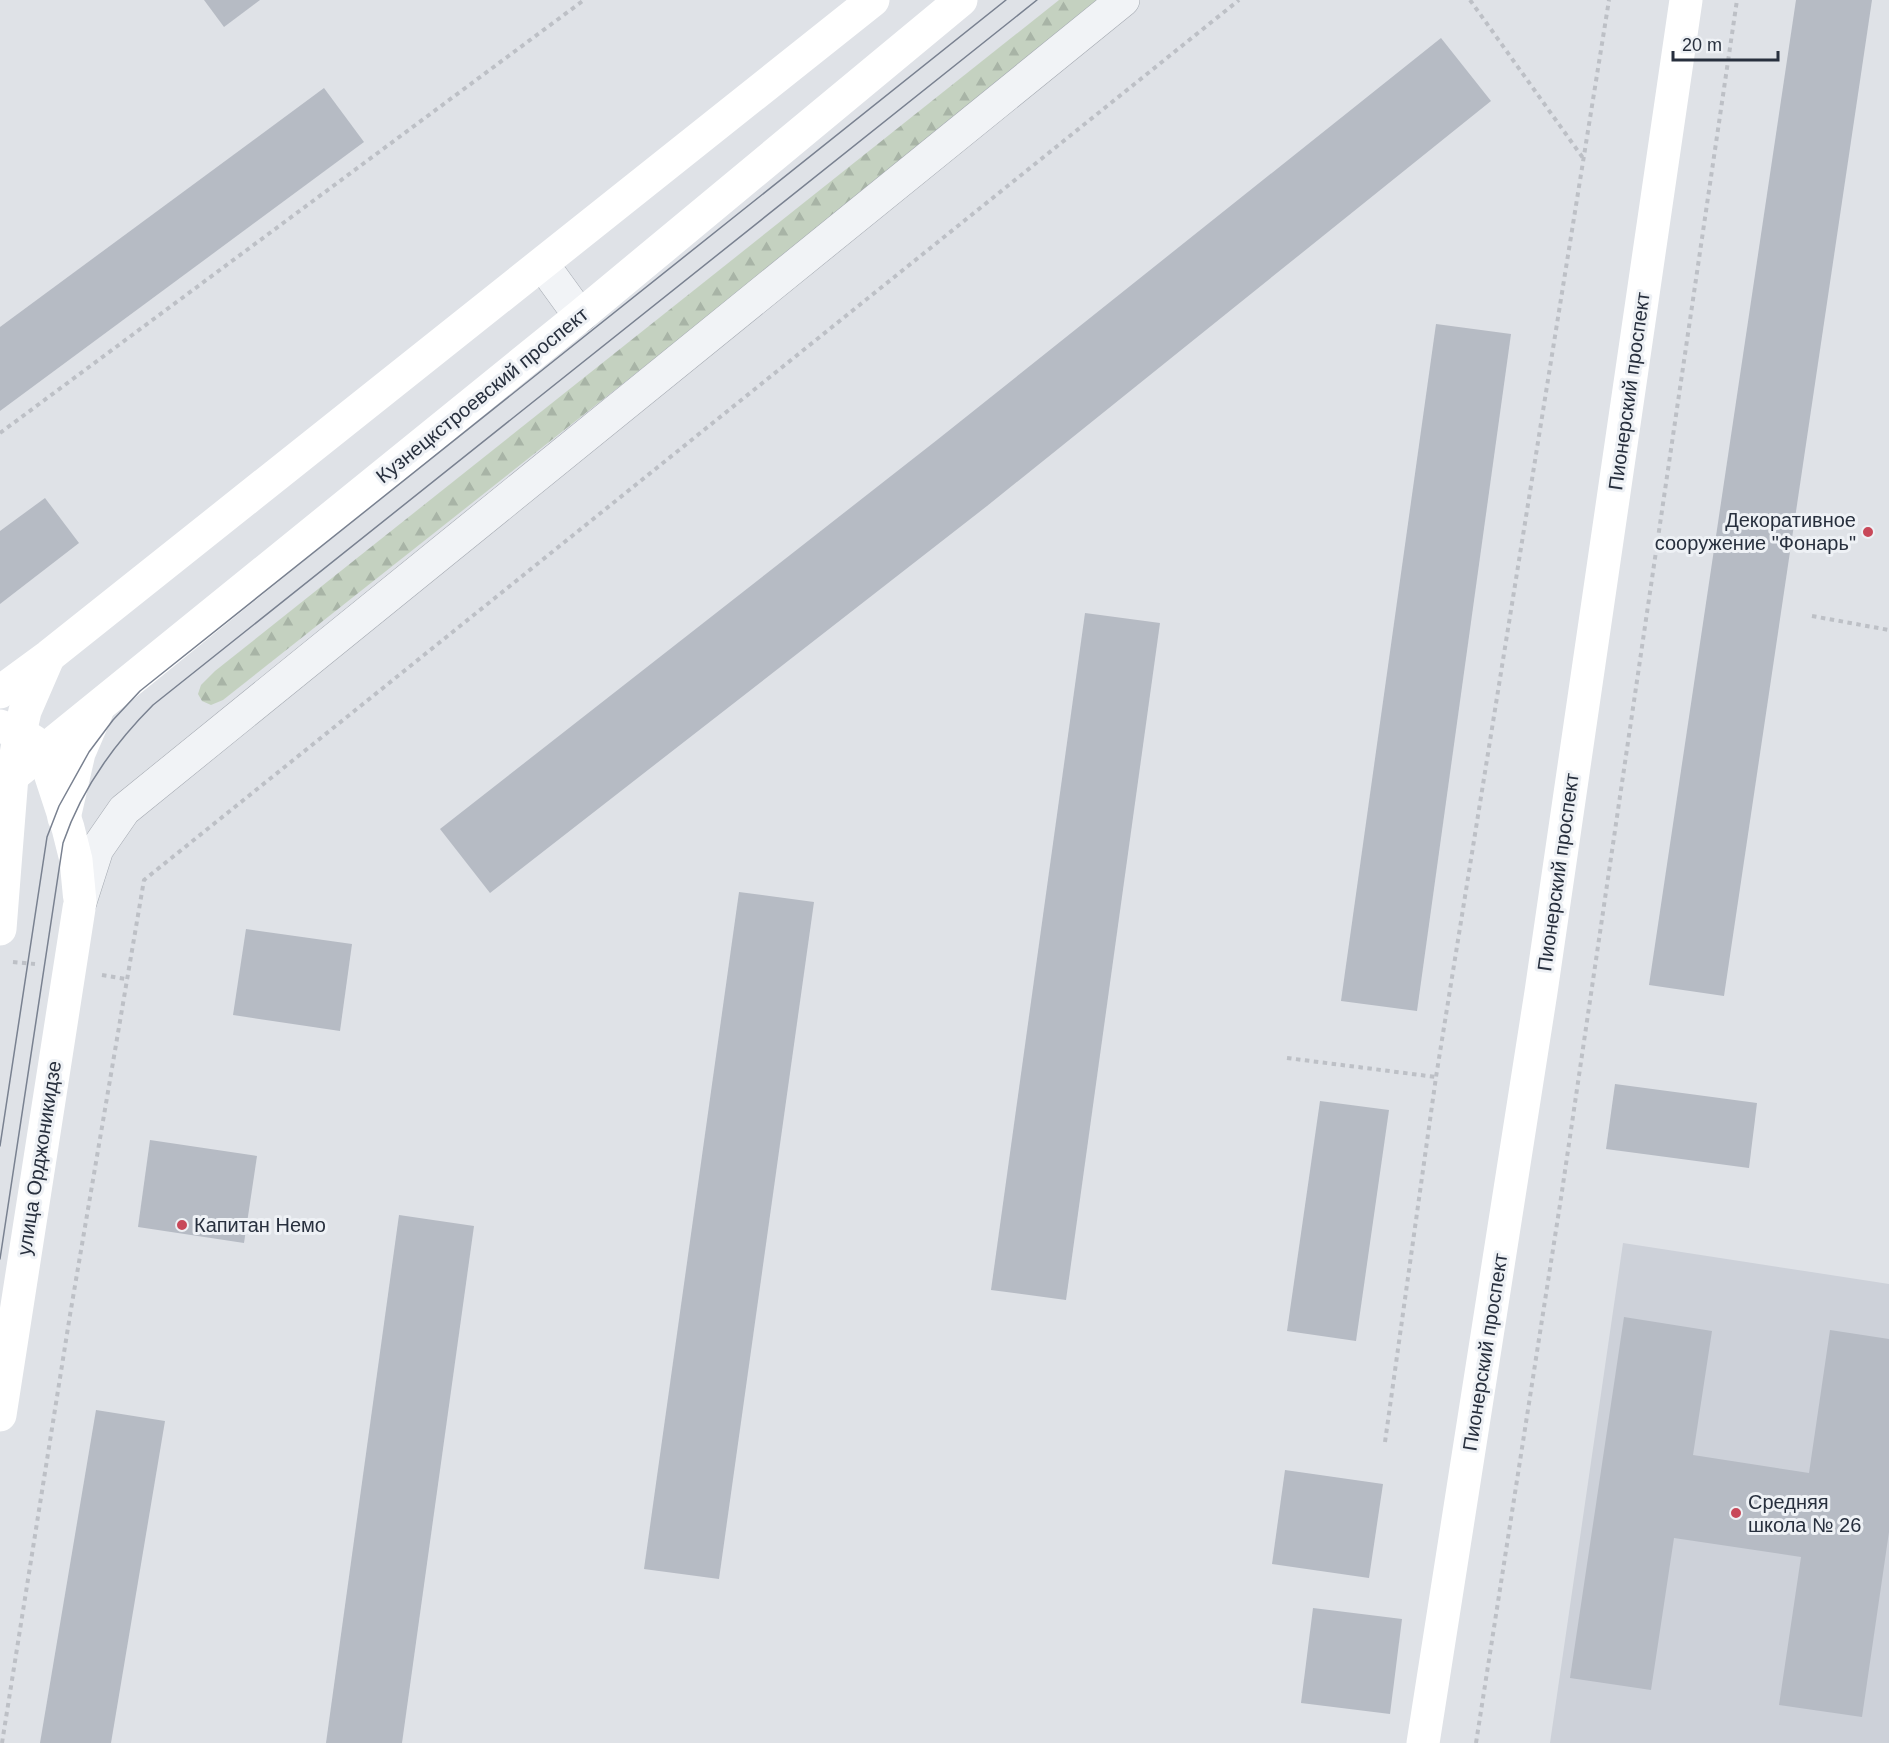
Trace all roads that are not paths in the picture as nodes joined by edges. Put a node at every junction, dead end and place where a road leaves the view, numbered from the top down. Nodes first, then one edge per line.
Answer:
1 (873, 0) edge
2 (961, 0) edge
3 (1123, 0) edge
4 (1686, 0) edge
5 (543, 265) junction
6 (580, 316) junction
7 (49, 656) junction
8 (0, 692) edge
9 (100, 704) junction
10 (21, 737) edge
11 (6, 781) edge
12 (64, 818) junction
13 (80, 902) junction
14 (0, 916) edge
15 (0, 929) edge
16 (0, 1415) edge
17 (1423, 1743) edge

1 - 5 main road
2 - 6 main road, Кузнецкстроевский проспект
3 - 13 street
4 - 17 main road, Пионерский проспект
5 - 6 street
5 - 7 main road
6 - 9 main road, Кузнецкстроевский проспект
7 - 8 main road
7 - 10 main road
9 - 10 main road, Кузнецкстроевский проспект
9 - 12 main road
10 - 11 main road, Кузнецкстроевский проспект
10 - 12 main road, улица Орджоникидзе
11 - 14 main road
12 - 13 main road, улица Орджоникидзе
13 - 16 main road, улица Орджоникидзе
14 - 15 main road

